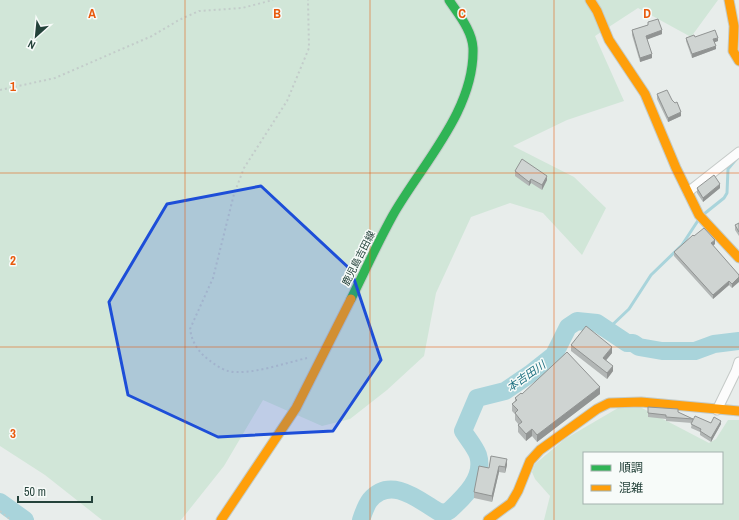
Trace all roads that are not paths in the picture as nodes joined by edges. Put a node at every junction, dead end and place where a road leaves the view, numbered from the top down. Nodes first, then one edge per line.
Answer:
1 (449, 0) edge
2 (590, 0) edge
3 (729, 0) edge
4 (739, 60) edge
5 (739, 152) edge
6 (688, 192) junction
7 (739, 258) edge
8 (739, 362) edge
9 (717, 410) junction
10 (739, 411) edge
11 (221, 520) edge
12 (488, 520) edge

1 - 11 street, 鹿児島吉田線
2 - 6 street
3 - 4 street
5 - 6 street
6 - 7 street
8 - 9 street
9 - 10 street
9 - 12 street

